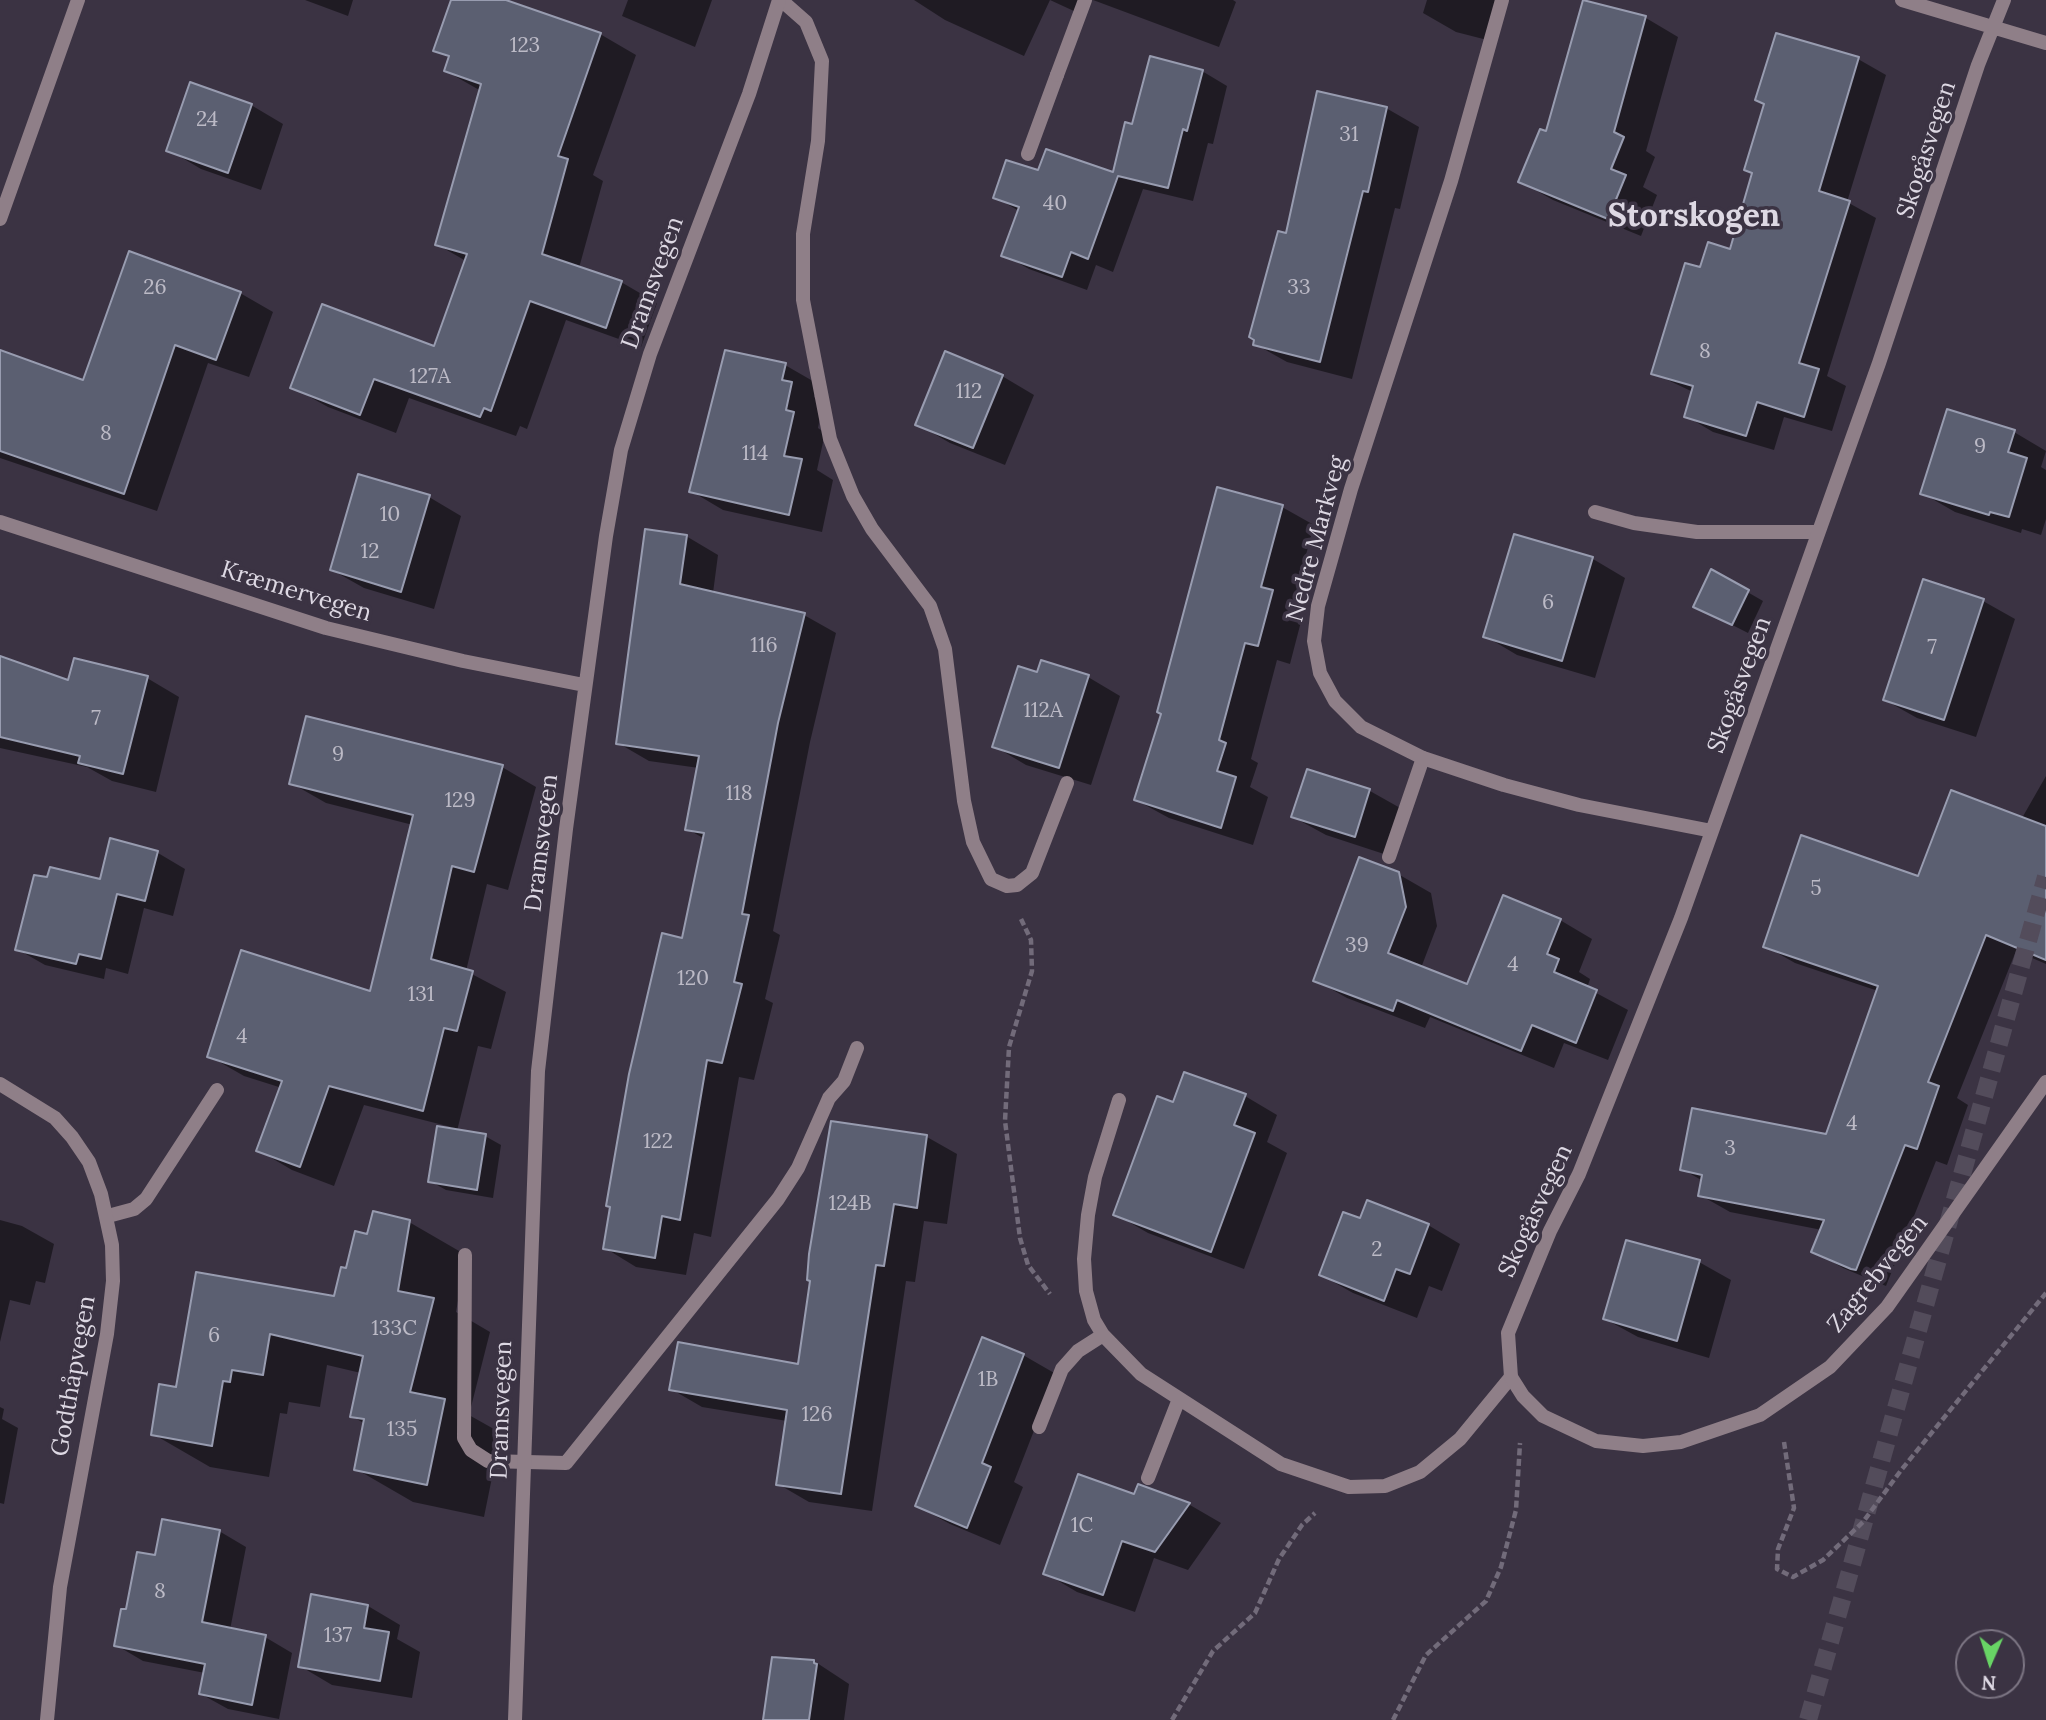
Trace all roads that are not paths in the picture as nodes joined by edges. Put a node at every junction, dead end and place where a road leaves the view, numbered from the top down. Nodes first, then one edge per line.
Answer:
1 (78, 0) edge
2 (780, 0) edge
3 (1085, 0) edge
4 (1502, 0) edge
5 (1902, 0) edge
6 (2004, 0) edge
7 (1996, 26) junction
8 (2046, 43) edge
9 (1028, 154) dead end
10 (0, 219) edge
11 (1595, 513) dead end
12 (0, 522) edge
13 (1818, 532) junction
14 (584, 685) junction
15 (1423, 758) junction
16 (1067, 783) dead end
17 (1712, 831) junction
18 (1389, 857) dead end
19 (857, 1048) dead end
20 (2046, 1082) edge
21 (0, 1084) edge
22 (216, 1090) dead end
23 (1119, 1100) dead end
24 (108, 1216) junction
25 (465, 1255) dead end
26 (1103, 1335) junction
27 (1511, 1377) junction
28 (1179, 1399) junction
29 (1039, 1427) dead end
30 (524, 1463) junction
31 (1148, 1478) dead end
32 (47, 1720) edge
33 (515, 1720) edge

1 - 10 street
2 - 14 street, Dramsvegen
2 - 16 street
3 - 9 street
4 - 15 street, Nedre Markveg
5 - 7 street
6 - 7 street, Skogåsvegen
7 - 8 street
7 - 13 street, Skogåsvegen
11 - 13 street
12 - 14 street, Kræmervegen
13 - 17 street, Skogåsvegen
14 - 30 street, Dramsvegen
15 - 17 street, Nedre Markveg
15 - 18 street
17 - 27 street, Skogåsvegen
19 - 30 street
20 - 27 street, Zagrebvegen
21 - 24 street, Godthåpvegen
22 - 24 street
23 - 26 street
24 - 32 street, Godthåpvegen
25 - 30 street
26 - 28 street
26 - 29 street
27 - 28 street
28 - 31 street
30 - 33 street, Dramsvegen

